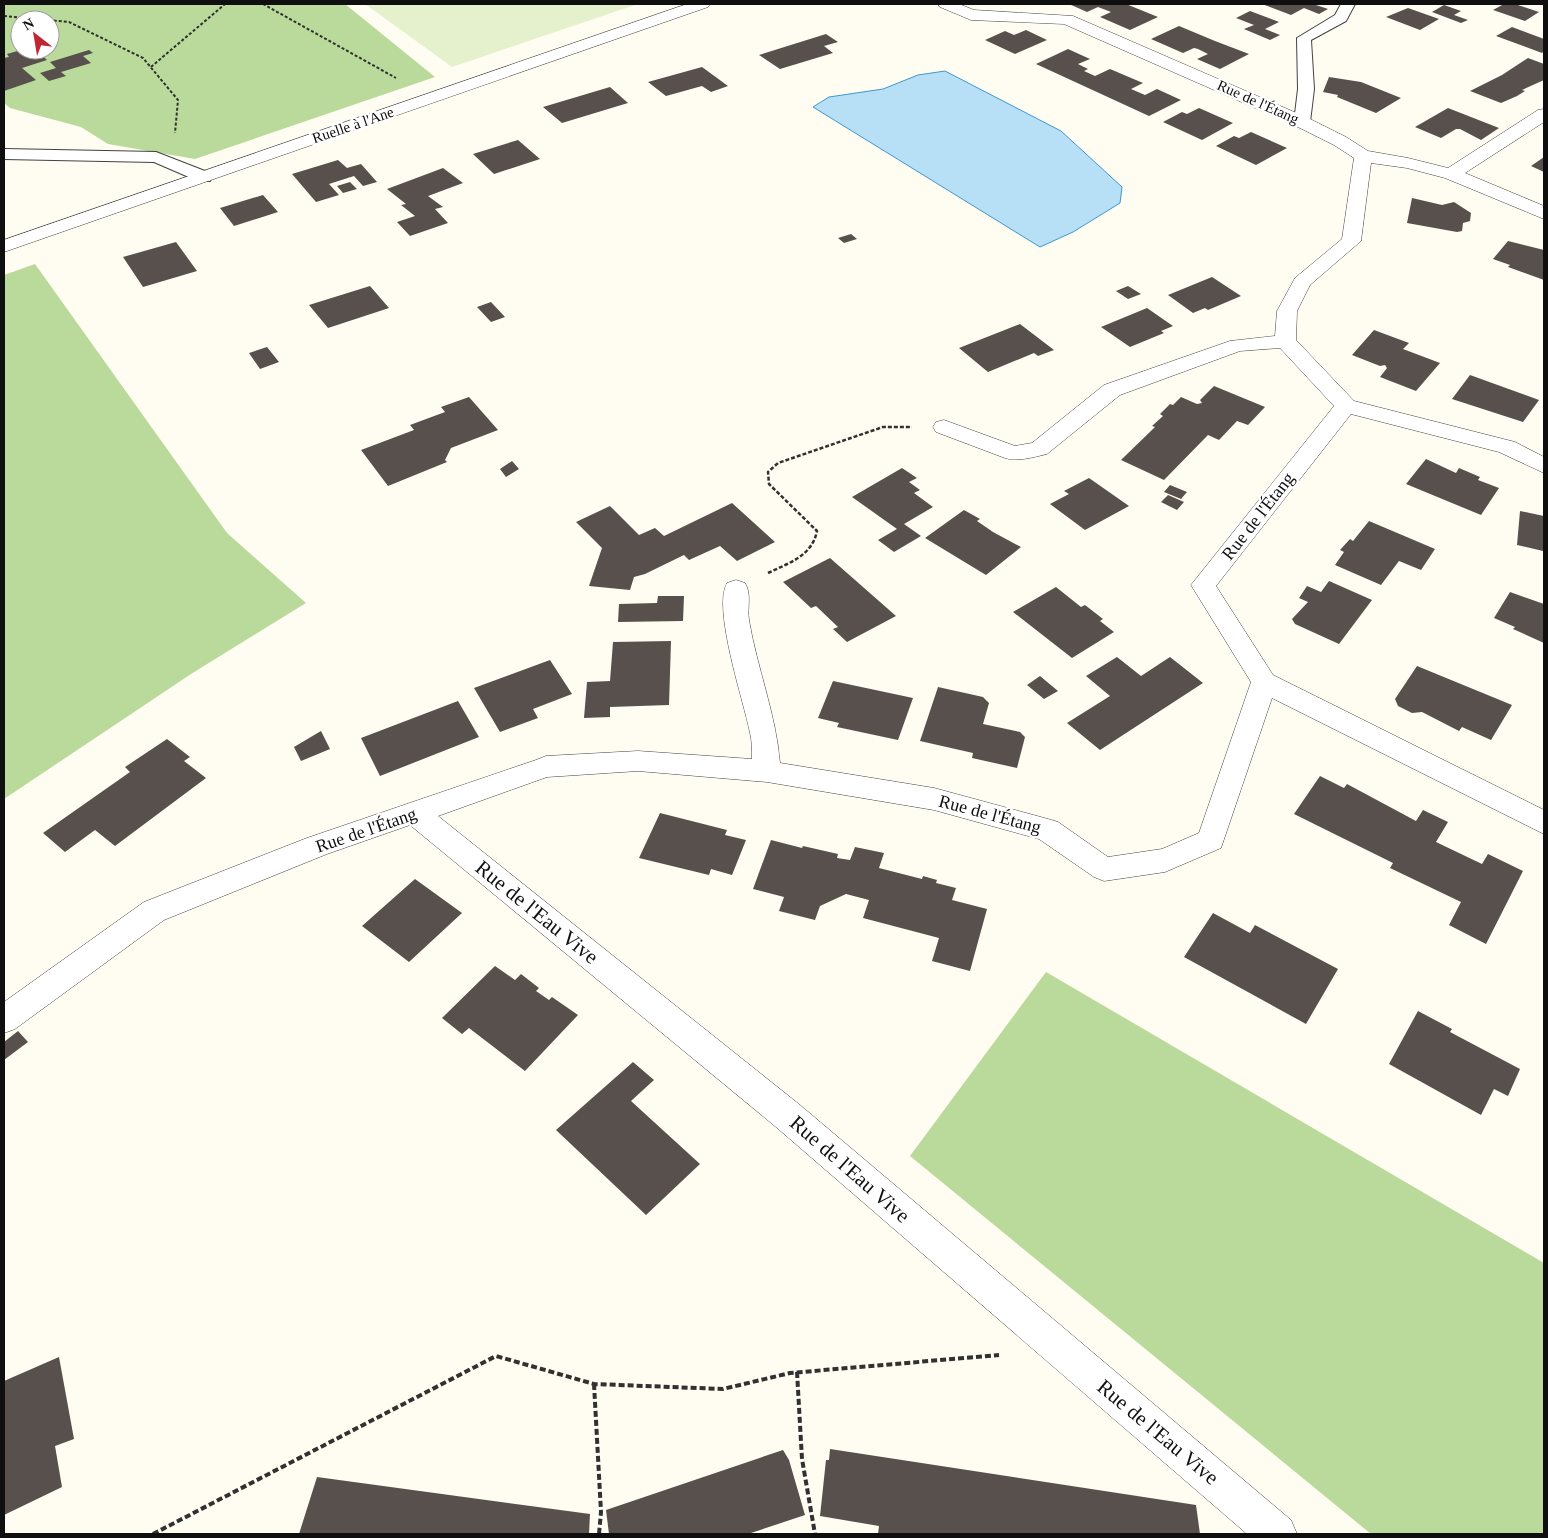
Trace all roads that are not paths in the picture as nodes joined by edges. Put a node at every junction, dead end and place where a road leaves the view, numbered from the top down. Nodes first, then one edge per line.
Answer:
1 (702, 4) edge
2 (946, 4) edge
3 (1348, 4) edge
4 (1544, 114) edge
5 (1302, 122) junction
6 (4, 154) edge
7 (1363, 156) junction
8 (1451, 174) junction
9 (204, 177) junction
10 (1544, 213) edge
11 (4, 246) edge
12 (1285, 342) junction
13 (1346, 406) junction
14 (944, 427) road end
15 (1544, 466) edge
16 (736, 589) road end
17 (1264, 682) junction
18 (767, 771) junction
19 (414, 813) junction
20 (1544, 823) edge
21 (4, 1019) edge
22 (1277, 1534) edge

1 - 9 street, Ruelle à l'Ane
2 - 5 street, Rue de l'Étang
3 - 5 lane
4 - 8 street
5 - 7 street, Rue de l'Étang
6 - 9 lane
7 - 8 street
7 - 12 street
8 - 10 street
9 - 11 street, Ruelle à l'Ane
12 - 13 street
12 - 14 street
13 - 15 street
13 - 17 street, Rue de l'Étang
16 - 18 street
17 - 18 street, Rue de l'Étang
17 - 20 street
18 - 19 street, Rue de l'Étang
19 - 21 street, Rue de l'Étang
19 - 22 street, Rue de l'Eau Vive

